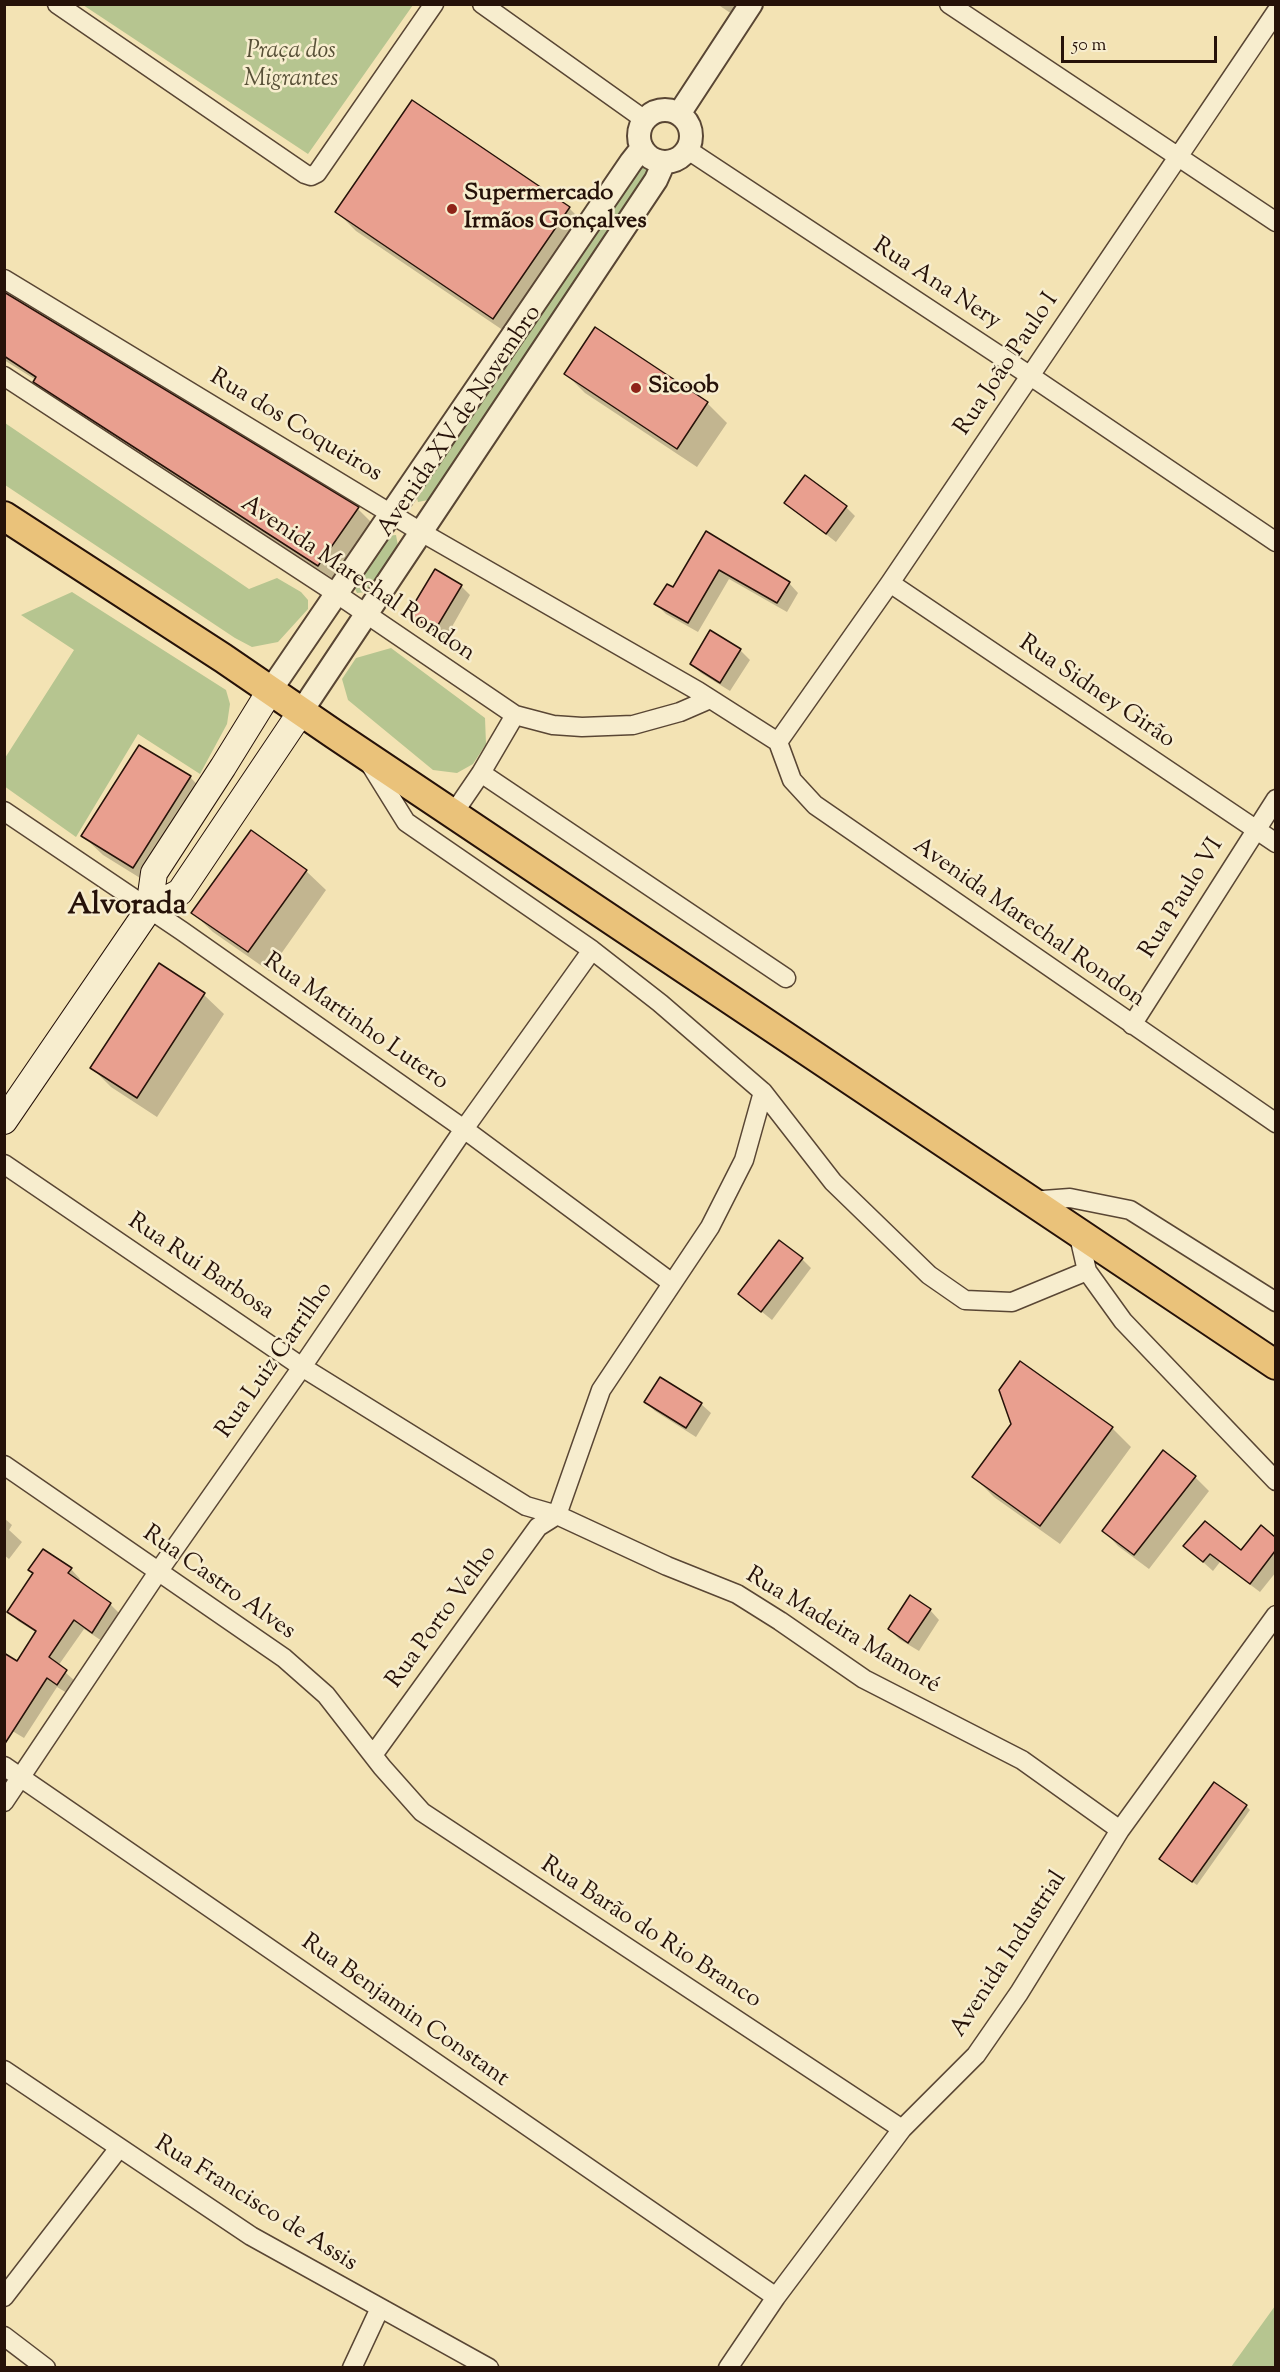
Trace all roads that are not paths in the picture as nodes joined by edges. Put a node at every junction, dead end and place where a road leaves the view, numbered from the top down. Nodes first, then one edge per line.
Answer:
1 (57, 4) edge
2 (434, 4) edge
3 (482, 4) edge
4 (751, 4) edge
5 (949, 4) edge
6 (1275, 12) edge
7 (679, 114) junction
8 (645, 120) junction
9 (642, 148) junction
10 (688, 150) junction
11 (1178, 157) junction
12 (664, 162) junction
13 (1275, 222) edge
14 (4, 279) edge
15 (1029, 375) junction
16 (4, 376) edge
17 (392, 514) junction
18 (4, 516) edge
19 (421, 532) junction
20 (1275, 542) edge
21 (890, 583) junction
22 (337, 594) junction
23 (365, 614) junction
24 (270, 691) junction
25 (710, 699) junction
26 (301, 712) junction
27 (515, 715) junction
28 (778, 742) junction
29 (365, 755) junction
30 (481, 773) junction
31 (1275, 799) edge
32 (4, 811) edge
33 (453, 814) junction
34 (1256, 829) junction
35 (1275, 843) edge
36 (149, 909) junction
37 (592, 950) junction
38 (786, 978) dead end
39 (1132, 1025) junction
40 (763, 1092) junction
41 (4, 1121) edge
42 (1275, 1123) edge
43 (464, 1129) junction
44 (4, 1164) edge
45 (1030, 1201) junction
46 (1078, 1232) junction
47 (1088, 1271) junction
48 (672, 1283) junction
49 (1275, 1302) edge
50 (1275, 1365) edge
51 (302, 1367) junction
52 (4, 1465) edge
53 (1275, 1481) edge
54 (557, 1515) junction
55 (158, 1572) junction
56 (1275, 1616) edge
57 (378, 1761) junction
58 (4, 1766) edge
59 (22, 1779) junction
60 (4, 1802) edge
61 (1120, 1830) junction
62 (4, 2070) edge
63 (902, 2129) junction
64 (119, 2148) junction
65 (4, 2297) edge
66 (776, 2297) junction
67 (380, 2308) junction
68 (4, 2336) edge
69 (46, 2367) edge
70 (351, 2367) edge
71 (489, 2367) edge
72 (728, 2367) edge

1 - 2 street
3 - 8 street
4 - 7 street
5 - 11 street
6 - 11 street, Rua João Paulo I
7 - 8 street
7 - 10 street
8 - 9 street
9 - 12 street
9 - 17 street, Avenida XV de Novembro
10 - 12 street
10 - 15 street, Rua Ana Nery
11 - 13 street
11 - 15 street, Rua João Paulo I
12 - 19 street, Avenida XV de Novembro
14 - 17 street, Rua dos Coqueiros
15 - 20 street, Rua Ana Nery
15 - 21 street, Rua João Paulo I
16 - 22 street, Avenida Marechal Rondon
17 - 19 street, Rua dos Coqueiros
17 - 22 street, Avenida XV de Novembro
18 - 24 highway
19 - 23 street, Avenida XV de Novembro
19 - 25 street, Rua dos Coqueiros
21 - 28 street, Rua João Paulo I
21 - 34 street, Rua Sidney Girão
22 - 23 street, Avenida Marechal Rondon
22 - 24 street, Avenida XV de Novembro
23 - 26 street, Avenida XV de Novembro
23 - 27 street, Avenida Marechal Rondon
24 - 26 highway
24 - 36 main road
25 - 27 street, Avenida Marechal Rondon
25 - 28 street, Rua dos Coqueiros
26 - 29 highway
26 - 36 main road
27 - 30 street
28 - 39 street, Avenida Marechal Rondon
29 - 33 highway
29 - 37 street
30 - 33 street
30 - 38 street
31 - 34 street, Rua Paulo VI
32 - 36 street, Rua Martinho Lutero
33 - 45 highway
34 - 35 street, Rua Sidney Girão
34 - 39 street, Rua Paulo VI
36 - 41 main road
36 - 43 street, Rua Martinho Lutero
37 - 40 street
37 - 43 street, Rua Luiz Carrilho
39 - 42 street, Avenida Marechal Rondon
40 - 47 street
40 - 48 street
43 - 48 street, Rua Martinho Lutero
43 - 51 street, Rua Luiz Carrilho
44 - 51 street, Rua Rui Barbosa
45 - 46 highway
45 - 49 street
46 - 47 street
46 - 50 highway
47 - 53 street
48 - 54 street
51 - 54 street, Rua Rui Barbosa
51 - 55 street, Rua Luiz Carrilho
52 - 55 street, Rua Castro Alves
54 - 57 street, Rua Porto Velho
54 - 61 street, Rua Madeira Mamoré
55 - 57 street, Rua Castro Alves
55 - 59 street, Rua Luiz Carrilho
56 - 61 street, Avenida Industrial
57 - 63 street, Rua Barão do Rio Branco
58 - 59 street, Rua Benjamin Constant
59 - 60 street, Rua Luiz Carrilho
59 - 66 street, Rua Benjamin Constant
61 - 63 street, Avenida Industrial
62 - 64 street, Rua Francisco de Assis
63 - 66 street, Avenida Industrial
64 - 65 street
64 - 67 street, Rua Francisco de Assis
66 - 72 street, Avenida Industrial
67 - 70 street
67 - 71 street, Rua Francisco de Assis
68 - 69 street

